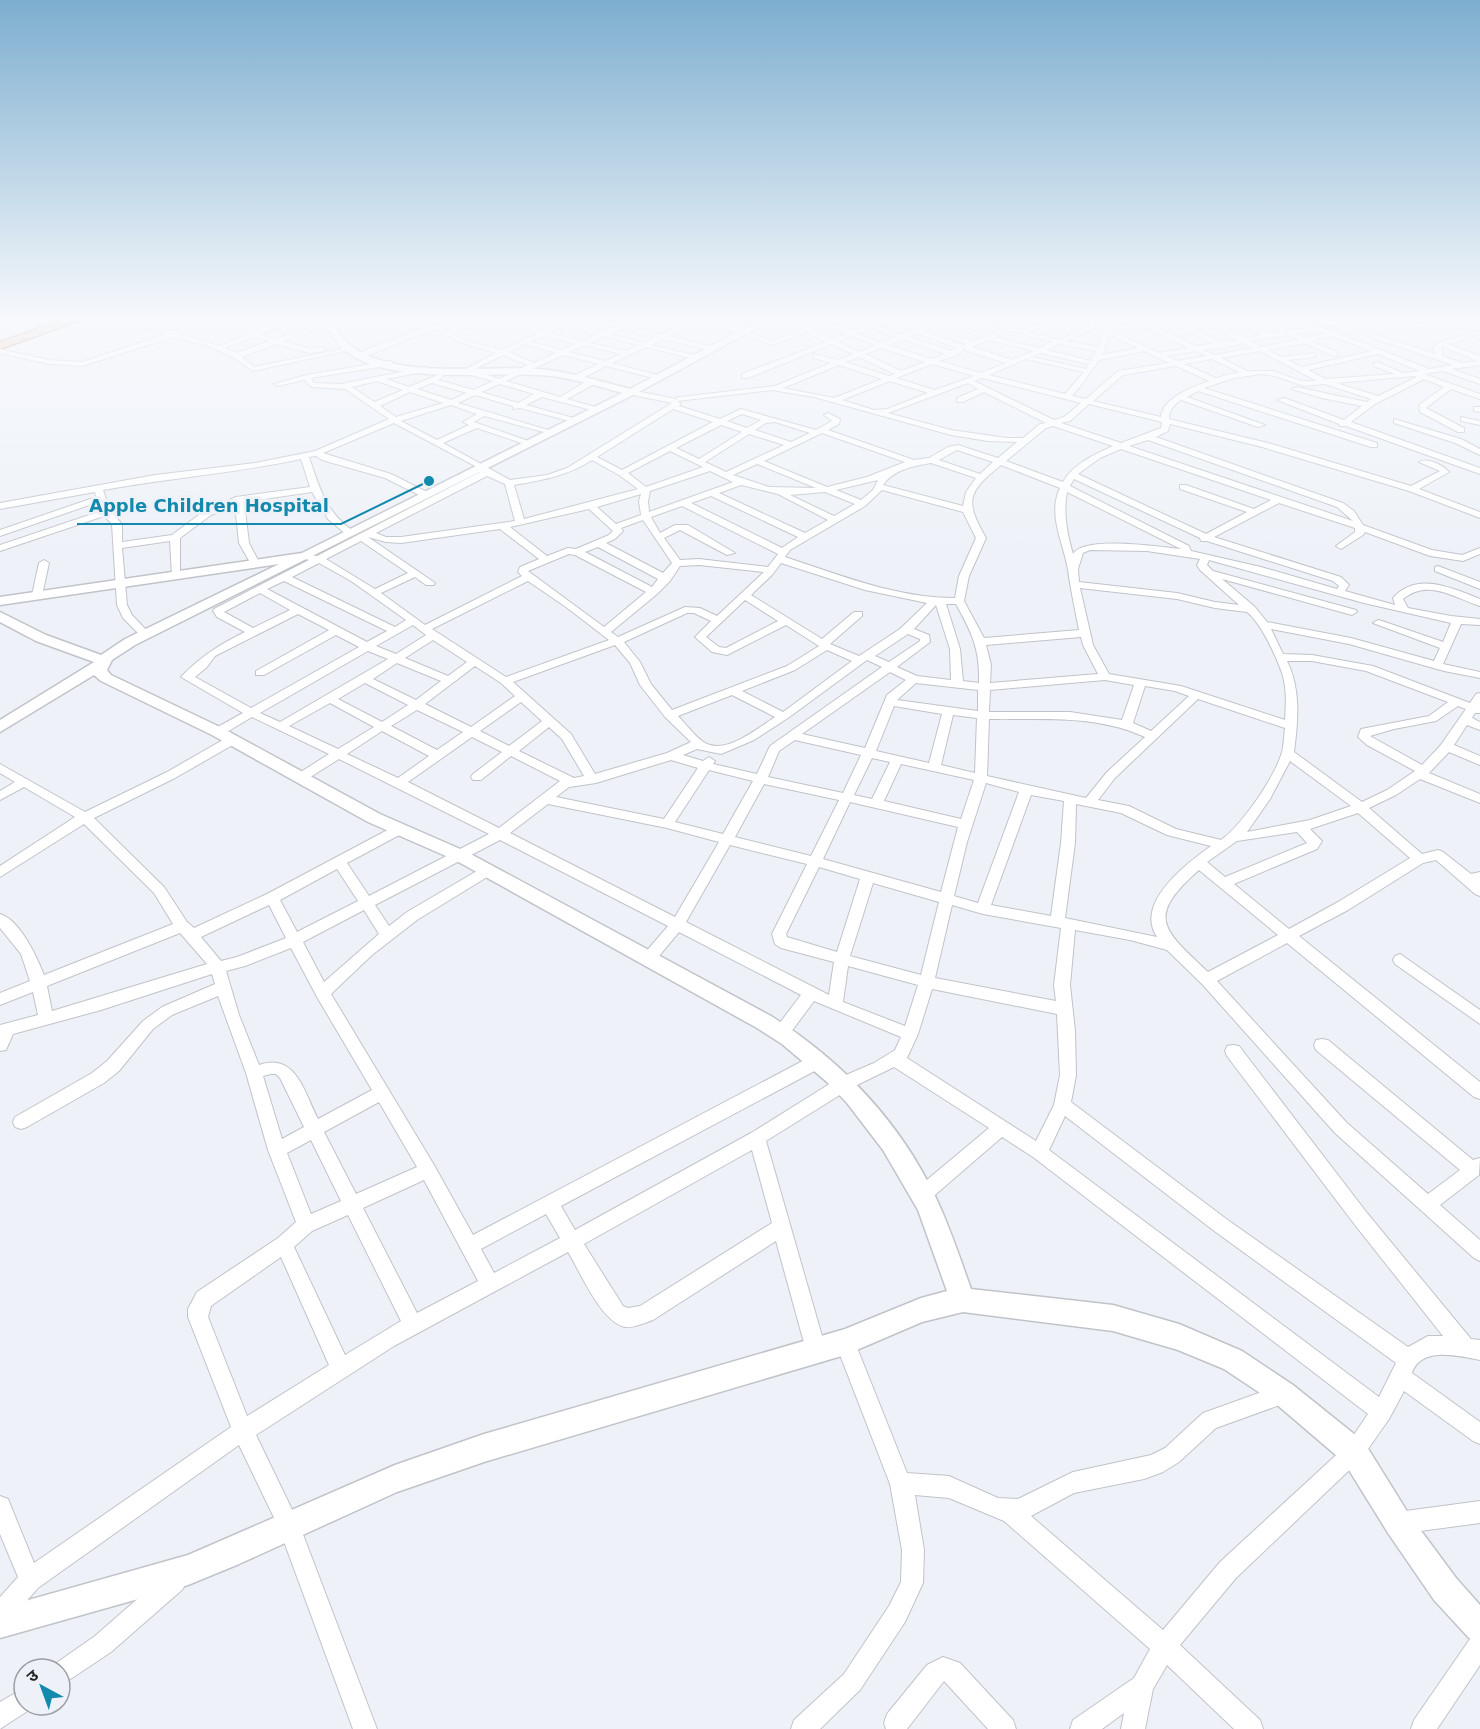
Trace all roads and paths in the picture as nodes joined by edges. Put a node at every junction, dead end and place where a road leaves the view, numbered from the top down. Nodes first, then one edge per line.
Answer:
1 (360, 397) edge
2 (394, 397) edge
3 (431, 397) edge
4 (464, 397) edge
5 (490, 397) edge
6 (536, 397) edge
7 (550, 397) edge
8 (566, 397) edge
9 (622, 397) edge
10 (652, 397) edge
11 (713, 397) edge
12 (819, 397) edge
13 (844, 397) edge
14 (925, 397) edge
15 (967, 397) edge
16 (1000, 397) edge
17 (1070, 397) edge
18 (1095, 397) edge
19 (1222, 397) edge
20 (1286, 397) edge
21 (1326, 397) edge
22 (1371, 397) edge
23 (1382, 397) edge
24 (1436, 397) edge
25 (1182, 398) joint
26 (1378, 399) junction
27 (560, 400) junction
28 (836, 400) junction
29 (960, 400) dead end
30 (1281, 400) junction
31 (1090, 401) junction
32 (676, 402) junction
33 (451, 403) junction
34 (1369, 404) junction
35 (519, 405) junction
36 (373, 406) junction
37 (596, 410) junction
38 (1264, 411) junction
39 (484, 413) junction
40 (879, 413) junction
41 (828, 415) dead end
42 (1280, 416) junction
43 (495, 417) junction
44 (1165, 419) junction
45 (1464, 419) dead end
46 (394, 420) junction
47 (770, 420) junction
48 (574, 421) junction
49 (1397, 421) dead end
50 (717, 422) junction
51 (1053, 423) junction
52 (1480, 423) edge
53 (1343, 424) junction
54 (1261, 425) junction
55 (474, 426) junction
56 (1461, 430) dead end
57 (551, 432) junction
58 (748, 432) junction
59 (819, 432) junction
60 (1149, 437) junction
61 (1238, 439) junction
62 (1025, 440) junction
63 (437, 443) junction
64 (530, 443) junction
65 (791, 445) junction
66 (1374, 445) dead end
67 (1120, 447) junction
68 (669, 448) junction
69 (1480, 452) edge
70 (317, 453) junction
71 (304, 455) junction
72 (590, 456) junction
73 (701, 460) junction
74 (932, 460) junction
75 (757, 461) junction
76 (915, 462) junction
77 (1001, 462) junction
78 (1424, 462) dead end
79 (1480, 462) edge
80 (712, 467) junction
81 (483, 469) junction
82 (1476, 470) edge
83 (622, 473) junction
84 (888, 474) junction
85 (1071, 474) junction
86 (727, 475) junction
87 (981, 477) junction
88 (741, 482) junction
89 (509, 483) junction
90 (1062, 486) junction
91 (880, 487) junction
92 (1183, 487) dead end
93 (315, 489) junction
94 (826, 489) junction
95 (1412, 489) junction
96 (646, 491) junction
97 (100, 493) junction
98 (712, 493) junction
99 (780, 493) junction
100 (426, 495) junction
101 (239, 499) junction
102 (1277, 500) junction
103 (683, 503) junction
104 (862, 504) junction
105 (0, 506) edge
106 (592, 507) junction
107 (966, 510) junction
108 (106, 512) junction
109 (1256, 512) junction
110 (1480, 515) edge
111 (646, 516) junction
112 (834, 520) junction
113 (520, 522) junction
114 (502, 526) junction
115 (1360, 526) junction
116 (616, 527) junction
117 (0, 533) edge
118 (350, 533) junction
119 (367, 536) junction
120 (175, 537) junction
121 (659, 537) junction
122 (805, 537) junction
123 (1207, 538) junction
124 (598, 543) junction
125 (117, 546) junction
126 (1341, 546) dead end
127 (0, 548) edge
128 (1186, 550) junction
129 (1480, 551) edge
130 (577, 552) junction
131 (730, 553) dead end
132 (782, 556) junction
133 (1206, 557) junction
134 (1447, 557) junction
135 (313, 558) junction
136 (1463, 558) junction
137 (546, 560) junction
138 (44, 563) dead end
139 (677, 563) junction
140 (1480, 563) edge
141 (255, 564) junction
142 (1072, 569) junction
143 (770, 570) junction
144 (1438, 570) junction
145 (1206, 572) junction
146 (416, 573) junction
147 (177, 575) junction
148 (528, 577) junction
149 (286, 578) junction
150 (666, 579) junction
151 (429, 583) dead end
152 (121, 584) junction
153 (1074, 584) junction
154 (1427, 585) junction
155 (1480, 586) edge
156 (261, 590) junction
157 (653, 592) junction
158 (374, 593) junction
159 (1339, 593) junction
160 (37, 595) junction
161 (744, 595) junction
162 (0, 601) edge
163 (938, 601) junction
164 (959, 601) junction
165 (1480, 603) edge
166 (299, 609) junction
167 (1251, 609) junction
168 (1404, 610) junction
169 (1352, 612) dead end
170 (858, 614) dead end
171 (0, 616) edge
172 (414, 620) junction
173 (717, 621) junction
174 (786, 621) junction
175 (1456, 621) junction
176 (1480, 622) edge
177 (1378, 623) dead end
178 (1263, 624) junction
179 (908, 630) junction
180 (335, 631) junction
181 (394, 631) junction
182 (429, 632) junction
183 (604, 632) junction
184 (254, 633) junction
185 (1085, 633) junction
186 (146, 634) junction
187 (617, 641) junction
188 (980, 642) junction
189 (824, 645) junction
190 (366, 646) junction
191 (1445, 646) junction
192 (1279, 657) junction
193 (864, 658) junction
194 (396, 659) junction
195 (475, 661) junction
196 (102, 663) junction
197 (1437, 666) junction
198 (890, 667) junction
199 (260, 672) dead end
200 (1480, 675) edge
201 (1105, 677) junction
202 (364, 679) junction
203 (914, 679) junction
204 (449, 680) junction
205 (505, 681) junction
206 (957, 683) junction
207 (1140, 683) junction
208 (984, 687) junction
209 (734, 691) junction
210 (1197, 694) junction
211 (522, 696) junction
212 (1480, 696) edge
213 (330, 699) junction
214 (889, 702) junction
215 (1455, 703) junction
216 (418, 704) junction
217 (949, 710) junction
218 (250, 712) junction
219 (1472, 713) edge
220 (669, 715) junction
221 (983, 715) junction
222 (782, 716) junction
223 (550, 720) junction
224 (1127, 723) junction
225 (282, 725) junction
226 (1290, 726) junction
227 (1480, 726) edge
228 (0, 727) edge
229 (382, 727) junction
230 (472, 730) junction
231 (1151, 735) junction
232 (225, 736) junction
233 (752, 736) junction
234 (794, 736) junction
235 (699, 744) junction
236 (1446, 746) junction
237 (774, 749) junction
238 (721, 750) junction
239 (513, 751) junction
240 (869, 752) junction
241 (1288, 753) junction
242 (338, 754) junction
243 (438, 756) junction
244 (671, 756) junction
245 (898, 758) junction
246 (1480, 761) edge
247 (704, 766) junction
248 (934, 767) junction
249 (0, 768) edge
250 (1422, 772) junction
251 (477, 777) dead end
252 (300, 778) junction
253 (761, 778) junction
254 (981, 778) junction
255 (592, 780) junction
256 (24, 782) junction
257 (572, 782) junction
258 (399, 783) junction
259 (1026, 790) junction
260 (0, 796) edge
261 (847, 796) junction
262 (545, 799) junction
263 (1480, 799) edge
264 (1070, 800) junction
265 (877, 802) junction
266 (1089, 803) junction
267 (1360, 807) junction
268 (85, 817) junction
269 (667, 824) junction
270 (967, 825) junction
271 (1300, 827) junction
272 (400, 829) junction
273 (500, 834) junction
274 (726, 839) junction
275 (1229, 841) junction
276 (461, 856) junction
277 (1419, 859) junction
278 (339, 862) junction
279 (816, 862) junction
280 (1198, 862) junction
281 (487, 871) junction
282 (0, 872) edge
283 (868, 877) junction
284 (1474, 878) edge
285 (1224, 883) junction
286 (1480, 891) edge
287 (272, 898) junction
288 (947, 899) junction
289 (367, 903) junction
290 (983, 909) junction
291 (0, 919) edge
292 (678, 924) junction
293 (1063, 924) junction
294 (187, 931) junction
295 (388, 935) junction
296 (1287, 936) junction
297 (295, 940) junction
298 (1172, 946) junction
299 (649, 958) junction
300 (842, 959) junction
301 (1400, 960) dead end
302 (218, 968) junction
303 (1207, 980) junction
304 (927, 982) junction
305 (39, 984) junction
306 (224, 987) junction
307 (322, 993) junction
308 (811, 993) junction
309 (0, 999) edge
310 (835, 1005) junction
311 (1064, 1009) junction
312 (1480, 1018) edge
313 (46, 1019) junction
314 (782, 1032) junction
315 (910, 1034) junction
316 (2, 1035) edge
317 (1322, 1045) dead end
318 (1233, 1051) dead end
319 (895, 1059) junction
320 (818, 1061) junction
321 (254, 1073) junction
322 (845, 1083) junction
323 (1480, 1092) edge
324 (381, 1093) junction
325 (1062, 1105) junction
326 (21, 1122) dead end
327 (1001, 1128) junction
328 (315, 1131) junction
329 (756, 1138) junction
330 (277, 1150) junction
331 (1039, 1152) junction
332 (1477, 1167) edge
333 (428, 1170) junction
334 (922, 1195) junction
335 (549, 1203) junction
336 (1428, 1204) junction
337 (352, 1205) junction
338 (306, 1225) junction
339 (782, 1227) junction
340 (572, 1241) junction
341 (284, 1244) junction
342 (469, 1246) junction
343 (1480, 1252) edge
344 (490, 1284) junction
345 (963, 1300) junction
346 (413, 1326) junction
347 (845, 1342) junction
348 (1473, 1348) edge
349 (816, 1350) junction
350 (1404, 1368) junction
351 (341, 1369) junction
352 (1284, 1394) junction
353 (1382, 1412) junction
354 (243, 1431) junction
355 (1480, 1434) edge
356 (1354, 1452) junction
357 (901, 1484) junction
358 (0, 1507) edge
359 (1009, 1511) junction
360 (1477, 1515) edge
361 (1398, 1523) junction
362 (288, 1524) junction
363 (188, 1570) junction
364 (30, 1580) junction
365 (0, 1614) edge
366 (0, 1623) edge
367 (1480, 1627) edge
368 (1480, 1644) edge
369 (1164, 1647) junction
370 (72, 1666) edge
371 (1142, 1686) junction
372 (896, 1723) dead end
373 (365, 1729) edge
374 (803, 1729) edge
375 (1004, 1729) edge
376 (1082, 1729) edge
377 (1133, 1729) edge
378 (1251, 1729) edge
379 (1423, 1729) edge

1 - 36 street
2 - 36 street
3 - 33 street
4 - 33 street
5 - 35 street
6 - 35 street
7 - 27 street
8 - 27 street
9 - 37 street
10 - 32 street
11 - 32 street
12 - 28 street
13 - 28 street
14 - 40 street
15 - 29 street
16 - 51 street
17 - 31 street
18 - 31 street
19 - 38 street
20 - 30 street
21 - 34 street
22 - 26 street
23 - 26 street
24 - 56 street
25 - 44 street
25 - 54 street
26 - 34 street
27 - 37 street
28 - 40 street
30 - 38 street
30 - 53 street
31 - 44 street
31 - 51 street
32 - 50 street
32 - 72 street
33 - 39 street
33 - 46 street
34 - 53 street
35 - 43 street
35 - 48 street
36 - 46 street
37 - 48 street
38 - 42 street
39 - 43 street
39 - 55 street
40 - 62 street
41 - 59 street
42 - 54 street
42 - 66 street
43 - 57 street
44 - 60 street
44 - 61 street
45 - 52 street
46 - 63 street
46 - 70 street
47 - 50 street
47 - 58 street
47 - 59 street
48 - 57 street
49 - 69 street
50 - 58 street
50 - 68 street
51 - 62 street
51 - 67 street
53 - 82 street
54 - 61 street
55 - 63 street
55 - 64 street
57 - 64 street
58 - 65 street
58 - 73 street
59 - 65 street
59 - 76 street
60 - 67 street
60 - 115 street
61 - 95 street
62 - 77 street
63 - 81 street
64 - 81 street
65 - 75 street
67 - 85 street
67 - 102 street
68 - 73 street
68 - 83 street
70 - 71 street
70 - 100 street
71 - 93 street
71 - 97 street
72 - 83 street
72 - 89 street
73 - 80 street
74 - 76 street
74 - 77 street
74 - 87 street
75 - 86 street
75 - 94 street
76 - 84 street
77 - 87 street
77 - 90 street
78 - 95 street
79 - 82 street
80 - 86 street
80 - 96 street
81 - 89 street
81 - 100 street
81 - 119 street
83 - 96 street
84 - 91 street
84 - 94 street
85 - 90 street
85 - 123 street
86 - 88 street
87 - 107 street
88 - 98 street
88 - 99 street
89 - 113 street
90 - 128 street
90 - 142 street
91 - 104 street
91 - 107 street
92 - 109 street
93 - 101 street
93 - 118 street
94 - 99 street
94 - 104 street
95 - 110 street
96 - 106 street
96 - 111 street
97 - 105 street
97 - 108 street
97 - 117 street
98 - 103 street
98 - 122 street
99 - 112 street
100 - 118 street
101 - 120 street
101 - 141 street
102 - 109 street
102 - 115 street
103 - 111 street
103 - 132 street
104 - 112 street
106 - 113 street
106 - 116 street
107 - 164 street
108 - 125 street
108 - 127 street
109 - 123 street
111 - 116 street
111 - 121 street
112 - 122 street
113 - 114 street
114 - 119 street
114 - 137 street
115 - 126 street
115 - 134 street
116 - 124 street
118 - 135 street
119 - 135 street
119 - 146 street
120 - 125 street
120 - 147 street
121 - 131 street
121 - 139 street
122 - 132 street
123 - 128 street
123 - 159 street
124 - 130 street
124 - 150 street
125 - 152 street
128 - 133 street
128 - 142 street
129 - 136 street
130 - 137 street
130 - 157 street
132 - 143 street
132 - 163 street
133 - 145 street
133 - 159 street
134 - 136 street
134 - 144 street
135 - 141 street
135 - 149 street
135 - 158 street
135 - 186 street
136 - 140 street
137 - 148 street
138 - 160 street
139 - 143 street
139 - 150 street
141 - 147 street
142 - 153 street
143 - 161 street
144 - 154 street
144 - 155 street
145 - 167 street
145 - 169 street
146 - 151 street
146 - 158 street
147 - 152 street
148 - 182 street
148 - 183 street
149 - 156 street
149 - 181 street
150 - 157 street
152 - 160 street
152 - 186 street
153 - 167 street
153 - 185 street
154 - 165 street
154 - 168 street
156 - 166 street
156 - 184 street
157 - 183 street
158 - 172 street
159 - 168 street
160 - 162 street
161 - 173 street
161 - 174 street
163 - 164 street
163 - 179 street
163 - 206 street
164 - 188 street
166 - 180 street
166 - 184 street
167 - 178 street
168 - 175 street
170 - 189 street
171 - 196 street
172 - 181 street
172 - 182 street
173 - 174 street
173 - 187 street
174 - 189 street
175 - 176 street
175 - 191 street
177 - 191 street
178 - 192 street
178 - 197 street
179 - 193 street
179 - 198 street
180 - 190 street
180 - 199 street
181 - 190 street
182 - 194 street
182 - 195 street
183 - 187 street
184 - 218 street
185 - 188 street
185 - 201 street
186 - 196 street
187 - 205 street
187 - 220 street
188 - 208 street
189 - 193 street
189 - 209 street
190 - 194 street
190 - 218 street
191 - 197 street
192 - 215 street
192 - 226 street
193 - 198 street
193 - 222 street
194 - 202 street
194 - 204 street
195 - 204 street
195 - 205 street
196 - 228 street
196 - 232 street
197 - 200 street
198 - 203 street
198 - 234 street
201 - 207 street
201 - 208 street
202 - 213 street
202 - 216 street
203 - 206 street
203 - 214 street
204 - 216 street
205 - 211 street
206 - 208 street
207 - 210 street
207 - 224 street
208 - 221 street
209 - 220 street
209 - 222 street
210 - 226 street
210 - 231 street
211 - 223 street
211 - 230 street
212 - 219 street
213 - 225 street
213 - 229 street
214 - 217 street
214 - 240 street
215 - 219 street
215 - 250 street
216 - 229 street
216 - 230 street
217 - 221 street
217 - 248 street
218 - 225 street
218 - 232 street
219 - 227 street
219 - 236 street
220 - 235 street
221 - 224 street
221 - 254 street
222 - 233 street
223 - 239 street
223 - 255 street
224 - 231 street
225 - 242 street
226 - 241 street
229 - 242 street
229 - 243 street
230 - 239 street
230 - 243 street
231 - 266 street
232 - 252 street
232 - 268 street
233 - 237 street
233 - 238 street
234 - 237 street
234 - 240 street
235 - 238 street
235 - 244 street
236 - 246 street
236 - 250 street
237 - 253 street
238 - 247 street
239 - 251 street
239 - 257 street
240 - 245 street
240 - 261 street
241 - 267 street
241 - 275 street
242 - 252 street
242 - 258 street
243 - 258 street
244 - 247 street
244 - 255 street
245 - 248 street
245 - 265 street
247 - 253 street
247 - 269 street
248 - 254 street
249 - 256 street
250 - 263 street
250 - 267 street
252 - 272 street
253 - 261 street
253 - 274 street
254 - 259 street
254 - 270 street
255 - 257 street
256 - 260 street
256 - 268 street
257 - 262 street
258 - 273 street
259 - 264 street
259 - 290 street
261 - 265 street
261 - 279 street
262 - 269 street
262 - 273 street
264 - 266 street
264 - 293 street
265 - 270 street
266 - 275 street
267 - 271 street
267 - 277 street
268 - 282 street
268 - 294 street
269 - 274 street
270 - 288 street
271 - 275 street
271 - 285 street
272 - 276 street
272 - 278 street
273 - 276 street
273 - 292 street
274 - 279 street
274 - 292 street
275 - 280 street
276 - 281 street
276 - 289 street
277 - 284 street
277 - 296 street
278 - 287 street
278 - 289 street
279 - 283 street
279 - 300 street
280 - 285 street
280 - 298 street
281 - 295 street
281 - 299 street
283 - 288 street
283 - 300 street
284 - 286 street
285 - 296 street
287 - 294 street
287 - 297 street
288 - 290 street
288 - 304 street
289 - 295 street
289 - 297 street
290 - 293 street
291 - 305 street
292 - 299 street
292 - 308 street
293 - 298 street
293 - 311 street
294 - 302 street
294 - 305 street
295 - 307 street
296 - 303 street
296 - 323 street
297 - 302 street
297 - 307 street
298 - 303 street
299 - 314 street
300 - 304 street
300 - 310 street
301 - 312 street
302 - 306 street
302 - 313 street
303 - 336 street
304 - 311 street
304 - 315 street
305 - 309 street
305 - 313 street
306 - 321 street
306 - 326 street
307 - 324 street
308 - 310 street
308 - 314 street
310 - 315 street
311 - 325 street
313 - 316 street
314 - 320 street
315 - 319 street
317 - 332 street
318 - 348 street
319 - 322 street
319 - 327 street
320 - 322 street
320 - 335 street
321 - 328 street
321 - 330 street
322 - 329 street
322 - 334 street
324 - 328 street
324 - 333 street
325 - 331 street
325 - 350 street
327 - 331 street
327 - 334 street
328 - 330 street
328 - 337 street
329 - 339 street
329 - 340 street
330 - 338 street
331 - 353 street
332 - 336 street
333 - 337 street
333 - 342 street
334 - 345 street
335 - 340 street
335 - 342 street
336 - 343 street
337 - 338 street
337 - 346 street
338 - 341 street
339 - 340 street
339 - 349 street
340 - 344 street
341 - 351 street
341 - 354 street
342 - 344 street
344 - 346 street
345 - 347 street
345 - 352 street
346 - 351 street
347 - 349 street
347 - 357 street
348 - 350 street
349 - 362 street
350 - 353 street
350 - 355 street
351 - 354 street
352 - 356 street
352 - 359 street
353 - 356 street
354 - 362 street
354 - 364 street
356 - 361 street
356 - 369 street
357 - 359 street
357 - 374 street
358 - 364 street
359 - 369 street
360 - 361 street
361 - 367 street
362 - 363 street
362 - 373 street
363 - 366 street
363 - 370 street
364 - 365 street
368 - 379 street
369 - 371 street
369 - 378 street
371 - 376 street
371 - 377 street
372 - 375 street

